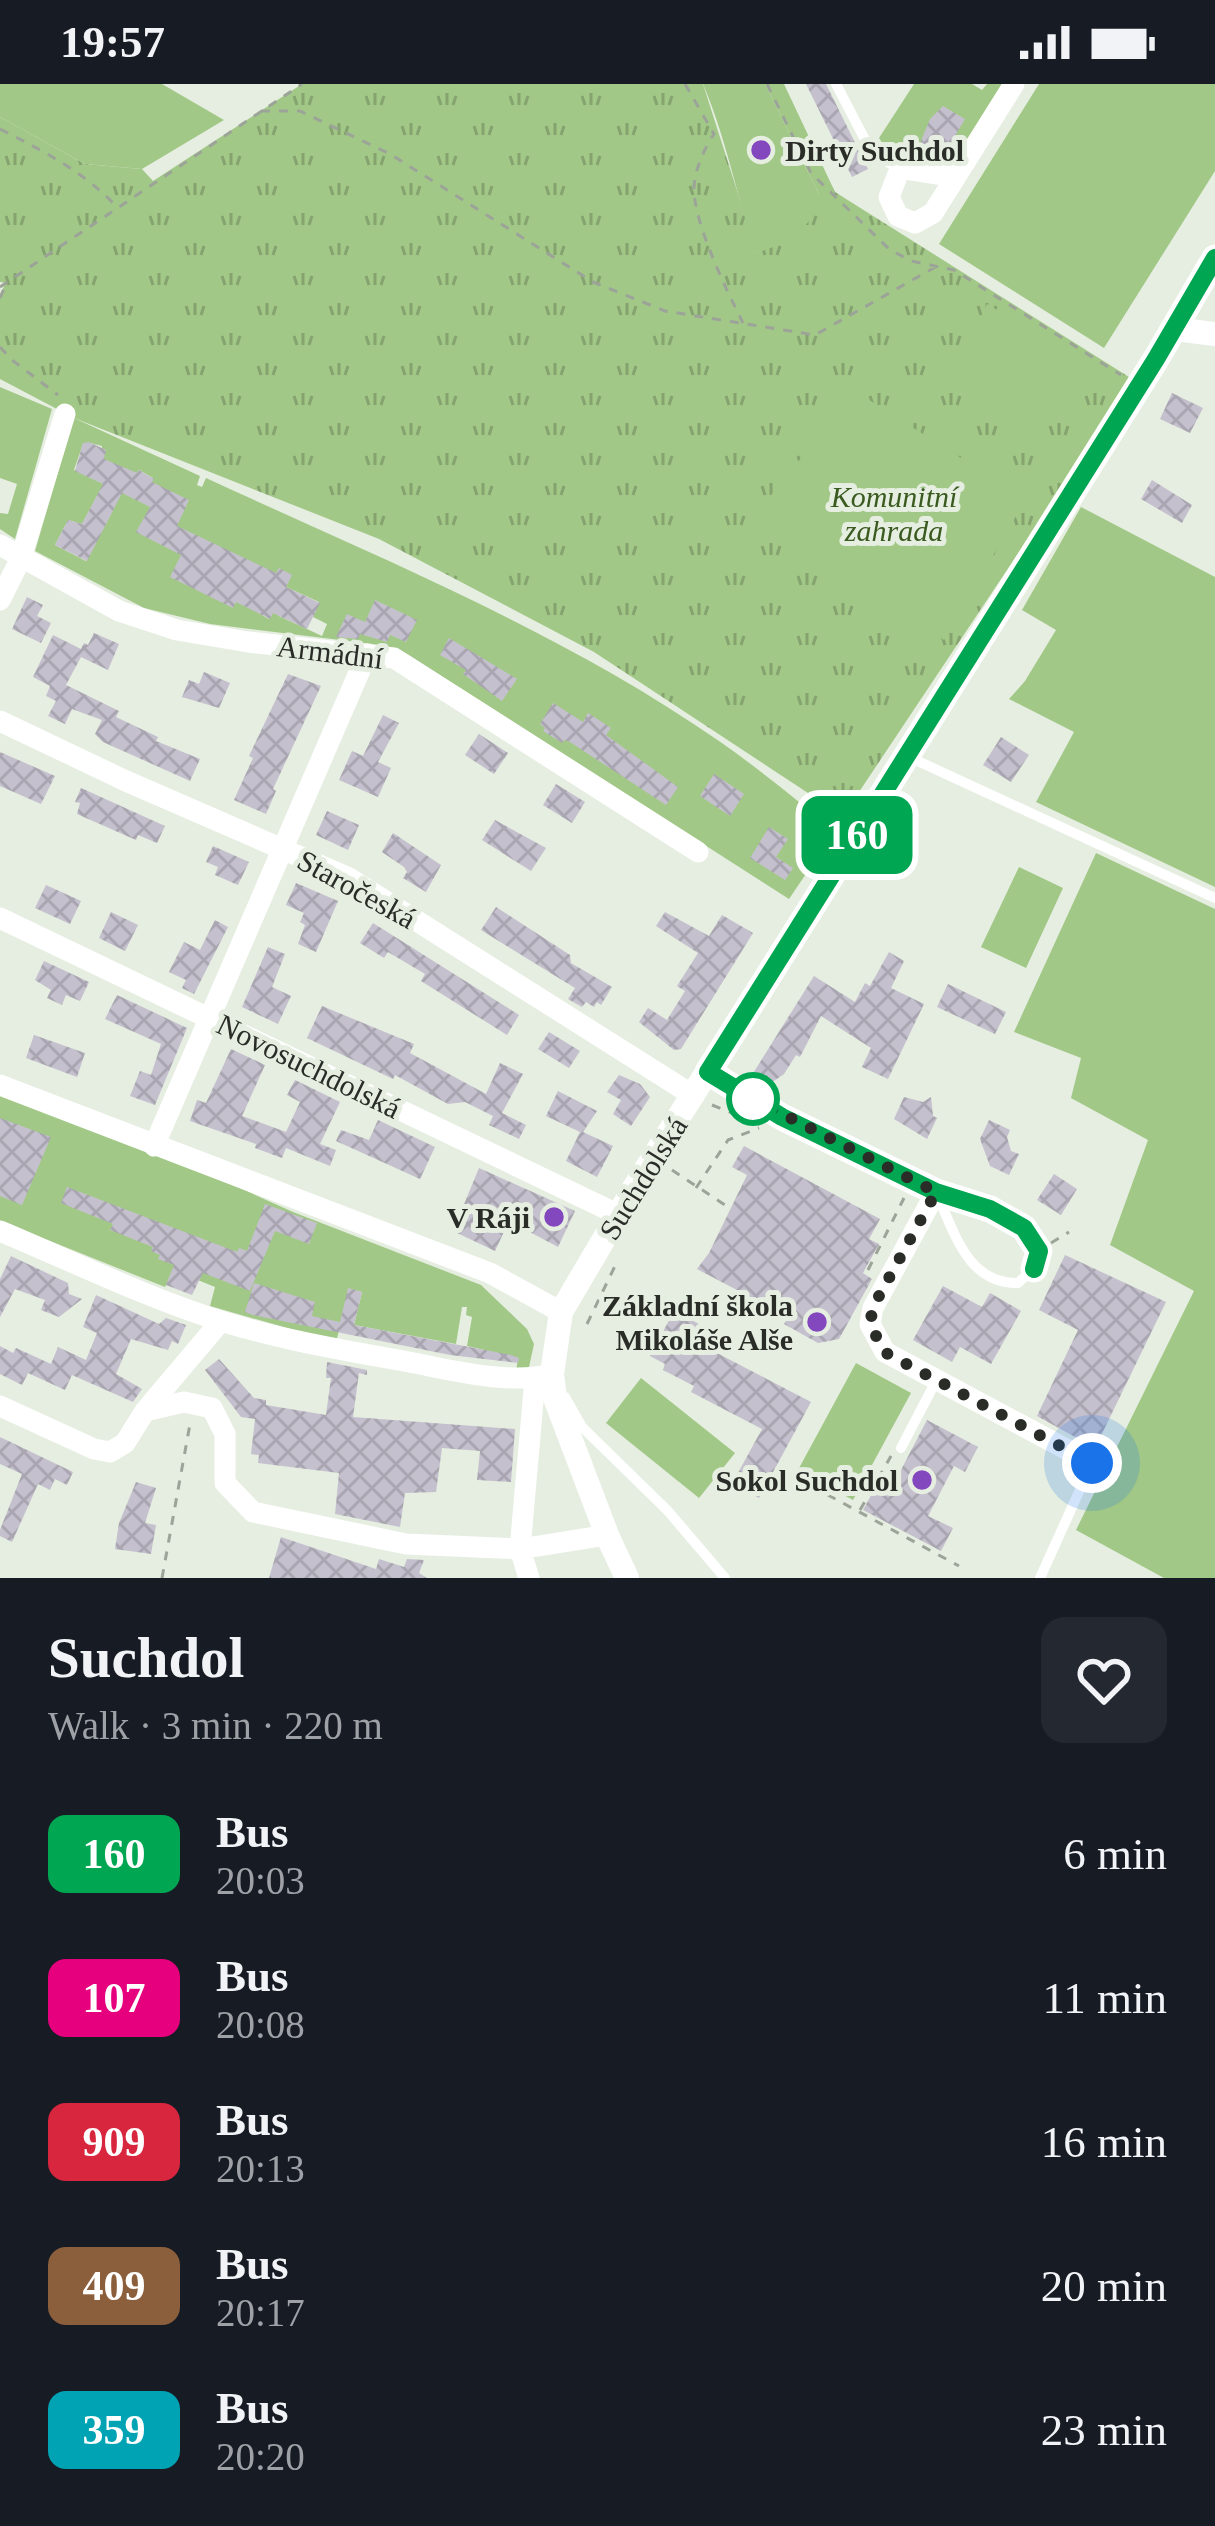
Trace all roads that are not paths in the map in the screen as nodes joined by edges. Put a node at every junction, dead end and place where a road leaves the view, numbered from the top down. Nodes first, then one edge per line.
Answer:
1 (836, 84) edge
2 (1014, 84) edge
3 (898, 174) junction
4 (955, 176) junction
5 (1215, 258) edge
6 (1175, 329) junction
7 (1215, 334) edge
8 (65, 414) road end
9 (0, 545) edge
10 (21, 558) junction
11 (0, 600) edge
12 (367, 654) junction
13 (0, 721) edge
14 (906, 756) junction
15 (282, 848) junction
16 (698, 852) dead end
17 (1215, 898) edge
18 (0, 918) edge
19 (210, 1019) junction
20 (708, 1072) junction
21 (0, 1085) edge
22 (699, 1102) junction
23 (154, 1146) junction
24 (936, 1192) junction
25 (619, 1214) junction
26 (0, 1231) edge
27 (561, 1312) junction
28 (221, 1321) junction
29 (543, 1377) junction
30 (936, 1381) junction
31 (0, 1406) edge
32 (145, 1411) junction
33 (901, 1448) road end
34 (1092, 1463) joint
35 (607, 1535) junction
36 (520, 1549) junction
37 (530, 1578) edge
38 (627, 1578) edge
39 (725, 1578) edge
40 (1040, 1578) edge

1 - 3 lane
2 - 4 street
3 - 4 street
3 - 4 street
5 - 6 street, Suchdolská
6 - 7 street
6 - 14 street, Suchdolská
8 - 10 street
9 - 10 street, Armádní
10 - 11 street
10 - 12 street, Armádní
12 - 15 street
12 - 16 street, Armádní
13 - 15 street, Staročeská
14 - 17 lane
14 - 20 street, Suchdolská
15 - 19 street
15 - 22 street, Staročeská
18 - 19 street, Novosuchdolská
19 - 23 street
19 - 25 street, Novosuchdolská
20 - 22 street, Suchdolská
20 - 24 street
21 - 23 street
22 - 25 street, Suchdolská
23 - 27 street
24 - 24 lane
24 - 30 street
25 - 27 street, Suchdolská
26 - 28 street
27 - 29 street, Suchdolská
28 - 29 street
28 - 32 street
29 - 35 street
29 - 36 street
29 - 39 lane
30 - 33 lane
30 - 34 street
31 - 32 street
32 - 36 street
34 - 40 lane
35 - 36 street
35 - 38 street
36 - 37 street

